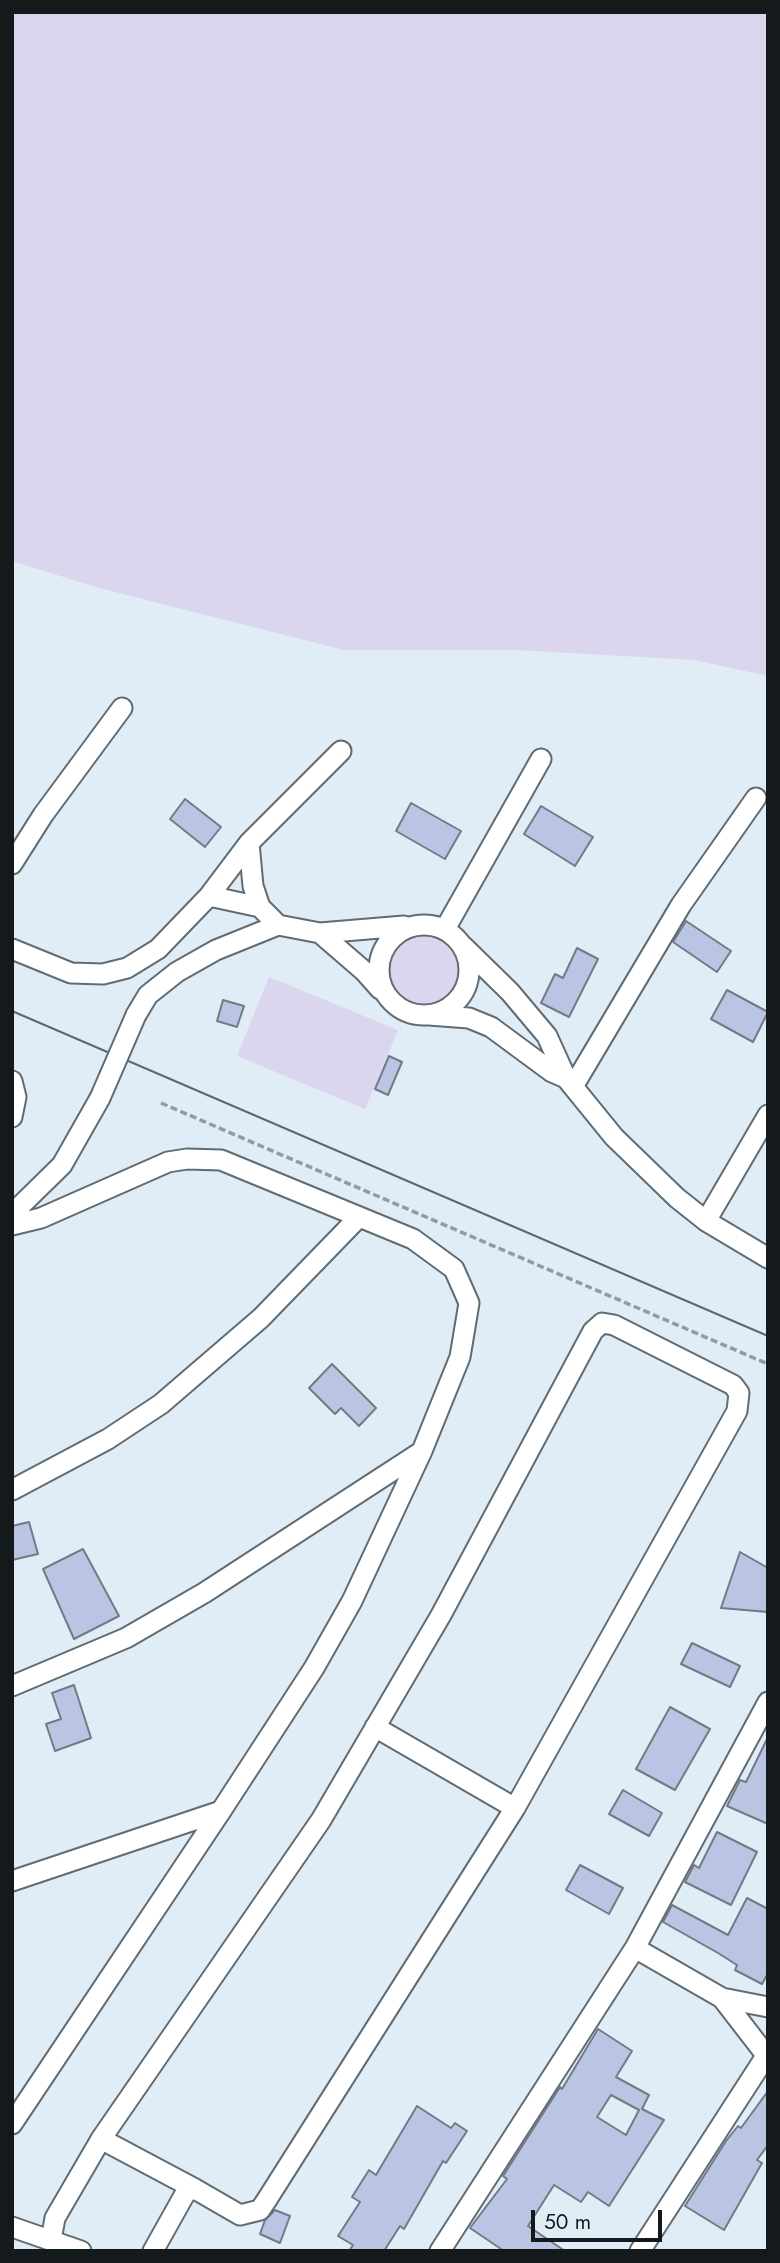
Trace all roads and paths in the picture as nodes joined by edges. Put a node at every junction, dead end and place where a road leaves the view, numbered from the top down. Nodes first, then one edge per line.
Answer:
1 (122, 708) dead end
2 (341, 751) dead end
3 (541, 759) dead end
4 (757, 798) dead end
5 (249, 843) junction
6 (12, 864) edge
7 (209, 896) junction
8 (260, 907) junction
9 (278, 925) junction
10 (412, 925) junction
11 (446, 929) junction
12 (320, 933) junction
13 (463, 946) junction
14 (12, 949) edge
15 (388, 998) junction
16 (429, 1015) junction
17 (570, 1081) junction
18 (12, 1082) edge
19 (161, 1103) dead end
20 (768, 1115) edge
21 (12, 1117) edge
22 (12, 1214) edge
23 (359, 1217) junction
24 (706, 1222) junction
25 (12, 1225) edge
26 (768, 1258) edge
27 (768, 1364) edge
28 (422, 1451) junction
29 (12, 1490) edge
30 (12, 1686) edge
31 (768, 1702) edge
32 (375, 1727) junction
33 (515, 1808) junction
34 (221, 1811) junction
35 (12, 1881) edge
36 (635, 1948) junction
37 (722, 1998) junction
38 (768, 2007) edge
39 (767, 2054) edge
40 (12, 2124) edge
41 (102, 2139) junction
42 (195, 2189) junction
43 (12, 2227) edge
44 (51, 2240) junction
45 (81, 2251) edge
46 (153, 2251) edge
47 (440, 2251) edge
48 (640, 2251) edge

1 - 6 street
2 - 5 street
3 - 11 street
4 - 17 street
5 - 7 street
5 - 8 street
7 - 8 street
7 - 14 street
8 - 9 street
9 - 12 street
9 - 22 street, bridge
10 - 11 street
10 - 12 street
10 - 15 street
11 - 13 street
12 - 15 street
13 - 16 street
13 - 17 street
15 - 16 street
16 - 17 street
17 - 24 street
18 - 21 street
19 - 27 path
20 - 24 street
23 - 25 street
23 - 28 street
23 - 29 street
24 - 26 street
28 - 30 street
28 - 34 street
31 - 36 street
32 - 33 street
32 - 33 street
32 - 41 street
33 - 42 street
34 - 35 street
34 - 40 street
36 - 37 street
36 - 47 street
37 - 38 street
37 - 39 street
39 - 48 street
41 - 42 street
41 - 44 street
42 - 46 street
43 - 44 street
44 - 45 street

